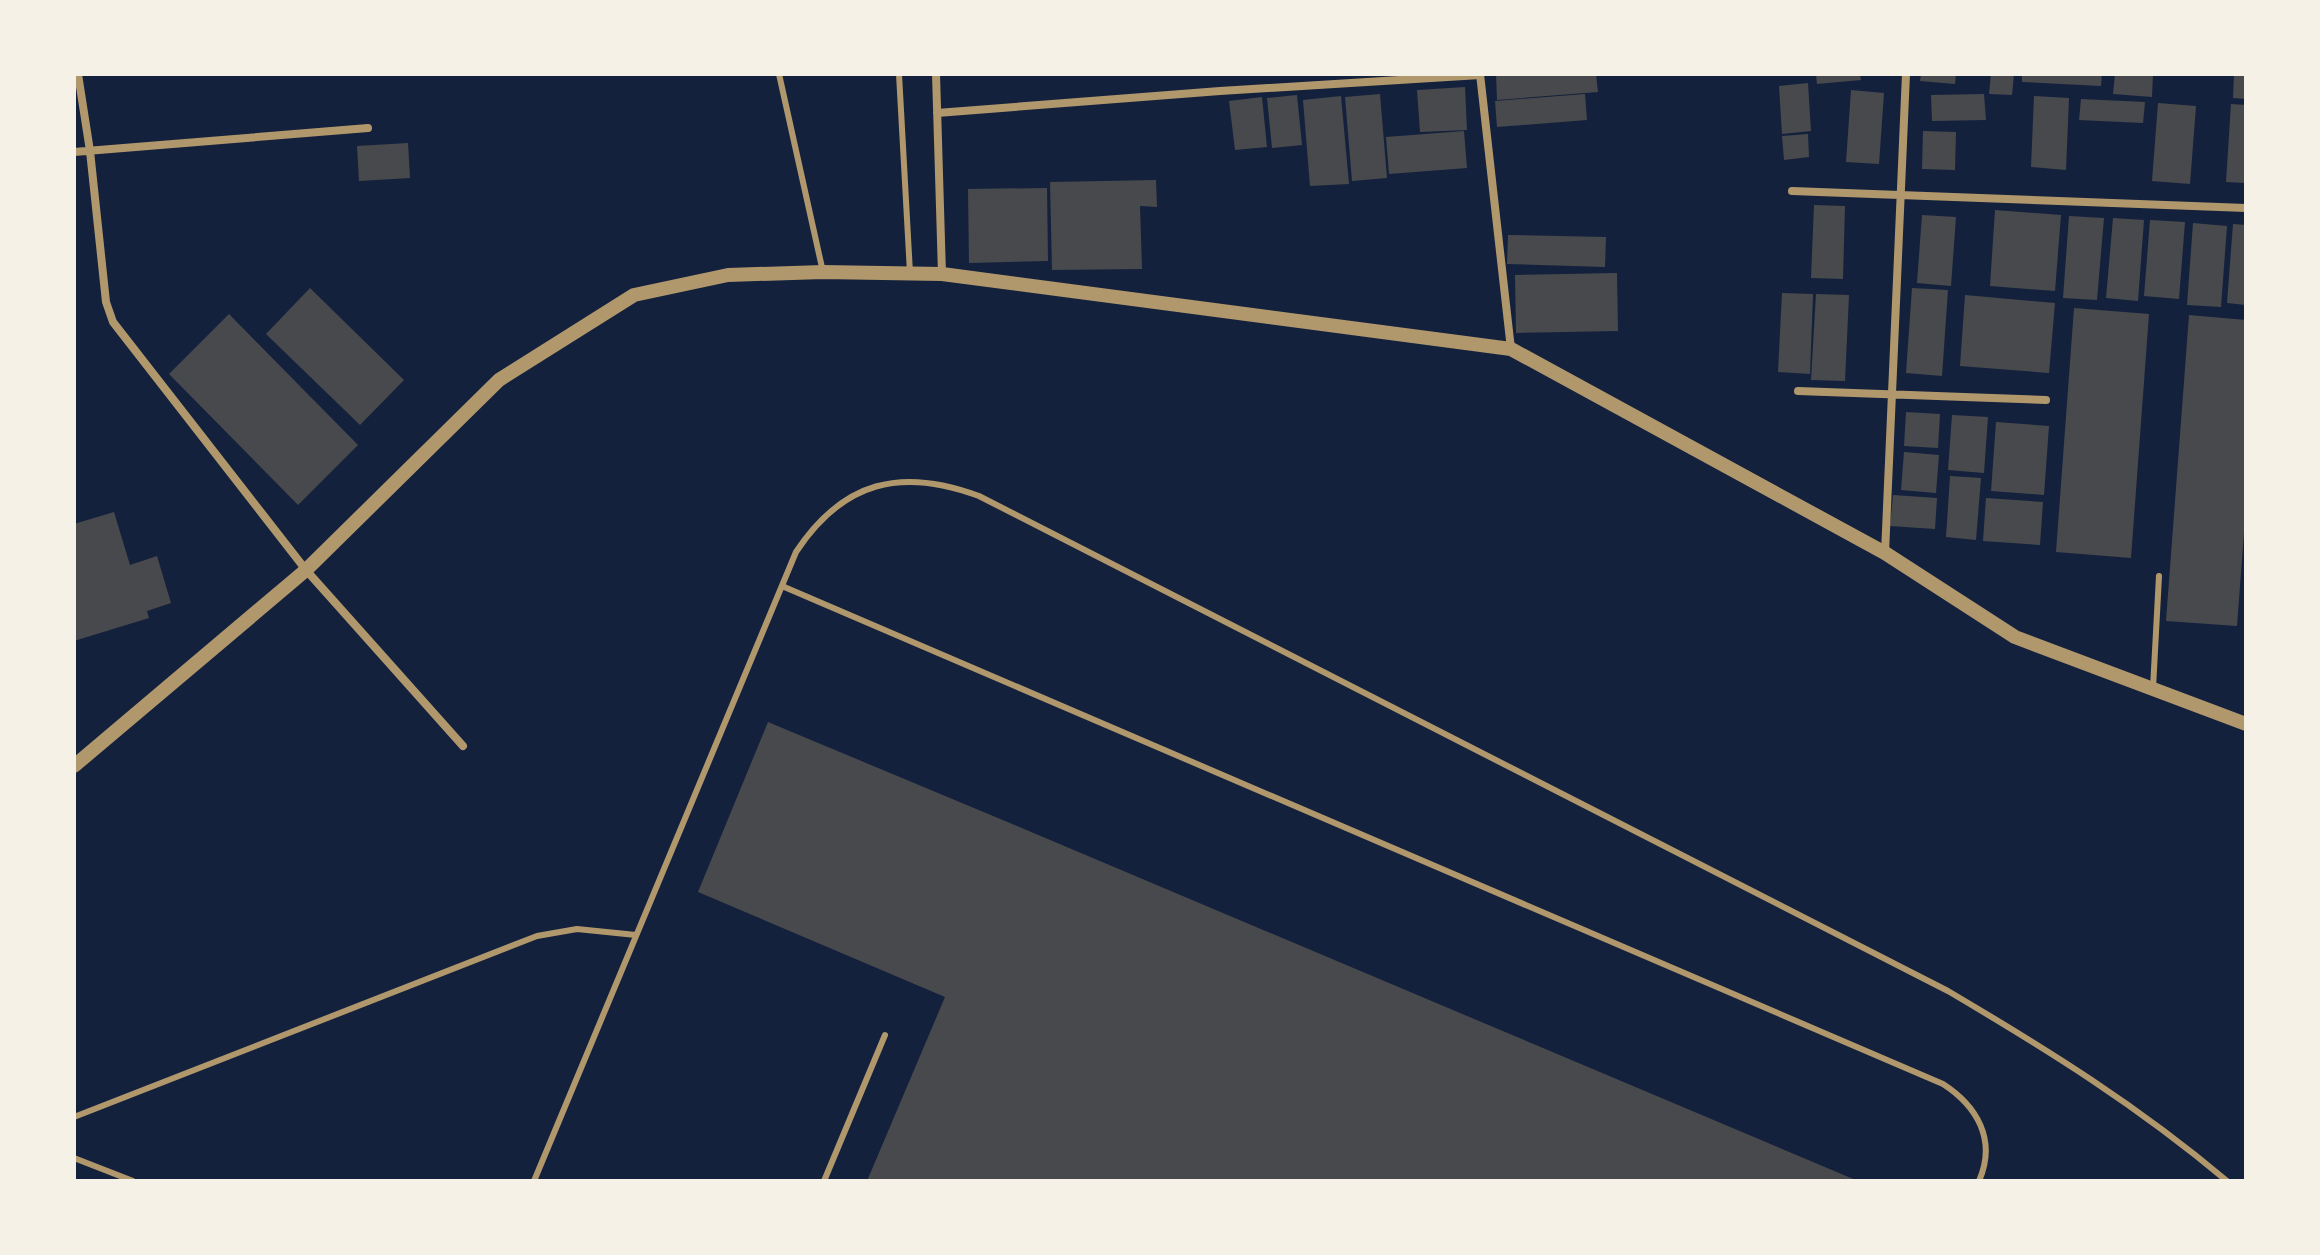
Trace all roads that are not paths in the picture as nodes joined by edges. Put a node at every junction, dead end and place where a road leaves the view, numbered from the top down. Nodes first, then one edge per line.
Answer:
1 (78, 74) edge
2 (779, 74) edge
3 (899, 74) edge
4 (936, 74) edge
5 (1480, 74) edge
6 (1906, 74) edge
7 (937, 113) junction
8 (368, 128) dead end
9 (90, 151) junction
10 (74, 152) edge
11 (1792, 191) dead end
12 (1899, 196) junction
13 (2246, 208) edge
14 (823, 272) junction
15 (910, 273) junction
16 (942, 274) junction
17 (1511, 349) junction
18 (1798, 391) dead end
19 (1891, 395) junction
20 (2046, 400) dead end
21 (1885, 553) junction
22 (306, 570) junction
23 (2159, 576) dead end
24 (782, 586) junction
25 (2153, 688) junction
26 (2246, 724) edge
27 (463, 746) dead end
28 (74, 766) edge
29 (636, 935) junction
30 (885, 1035) dead end
31 (74, 1117) edge
32 (74, 1158) edge
33 (133, 1181) edge
34 (534, 1181) edge
35 (824, 1181) edge
36 (1979, 1181) edge
37 (2227, 1181) edge

1 - 9 street
2 - 14 lane
3 - 15 lane
4 - 7 street
5 - 7 street
5 - 17 street
6 - 12 street
7 - 16 street
8 - 9 street
9 - 10 street
9 - 22 street
11 - 12 street
12 - 13 street
12 - 19 street
14 - 15 street
14 - 22 street
15 - 16 street
16 - 17 street
17 - 21 street
18 - 19 street
19 - 20 street
19 - 21 street
21 - 25 street
22 - 27 street
22 - 28 street
23 - 25 lane
24 - 29 lane
24 - 36 lane
24 - 37 lane
25 - 26 street
29 - 31 lane
29 - 34 lane
30 - 35 lane
32 - 33 lane

